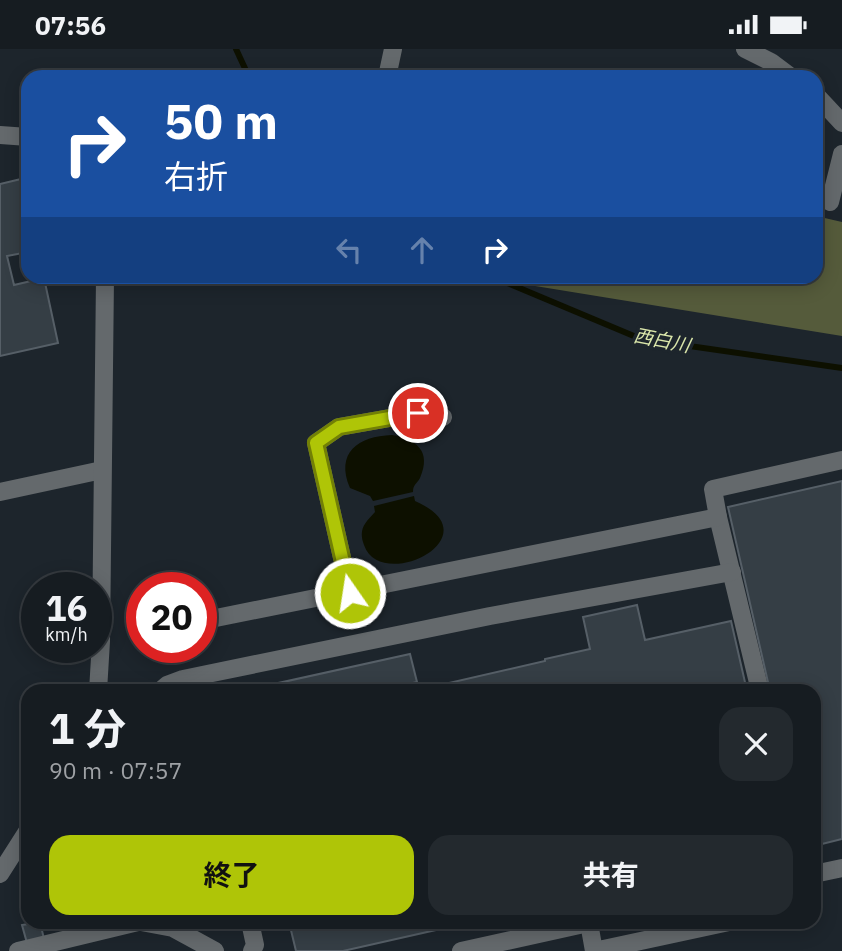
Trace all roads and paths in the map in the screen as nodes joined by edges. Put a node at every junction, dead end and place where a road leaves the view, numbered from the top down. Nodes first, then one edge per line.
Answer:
1 (393, 49) edge
2 (745, 49) edge
3 (388, 70) edge
4 (782, 70) edge
5 (823, 103) edge
6 (842, 123) edge
7 (0, 135) edge
8 (21, 136) edge
9 (842, 154) edge
10 (829, 202) edge
11 (105, 284) edge
12 (443, 417) dead end
13 (842, 460) edge
14 (102, 470) junction
15 (0, 492) edge
16 (718, 517) junction
17 (732, 572) junction
18 (350, 593) junction
19 (217, 618) edge
20 (98, 684) edge
21 (170, 684) edge
22 (758, 684) edge
23 (21, 841) edge
24 (842, 868) edge
25 (821, 872) edge
26 (0, 874) edge
27 (110, 929) edge
28 (175, 929) edge
29 (252, 929) edge
30 (563, 929) edge
31 (592, 929) edge
32 (696, 929) edge
33 (18, 951) edge
34 (215, 951) edge
35 (252, 951) edge
36 (461, 951) edge

1 - 3 street
2 - 4 street
5 - 6 street
7 - 8 street
9 - 10 street
11 - 14 street
12 - 18 street
13 - 16 street
14 - 15 street
14 - 20 street
16 - 17 street
16 - 18 street
17 - 21 street
17 - 22 street
18 - 19 street
23 - 26 street
24 - 25 street
27 - 33 street
28 - 34 street
29 - 35 street
30 - 36 street
31 - 32 street

